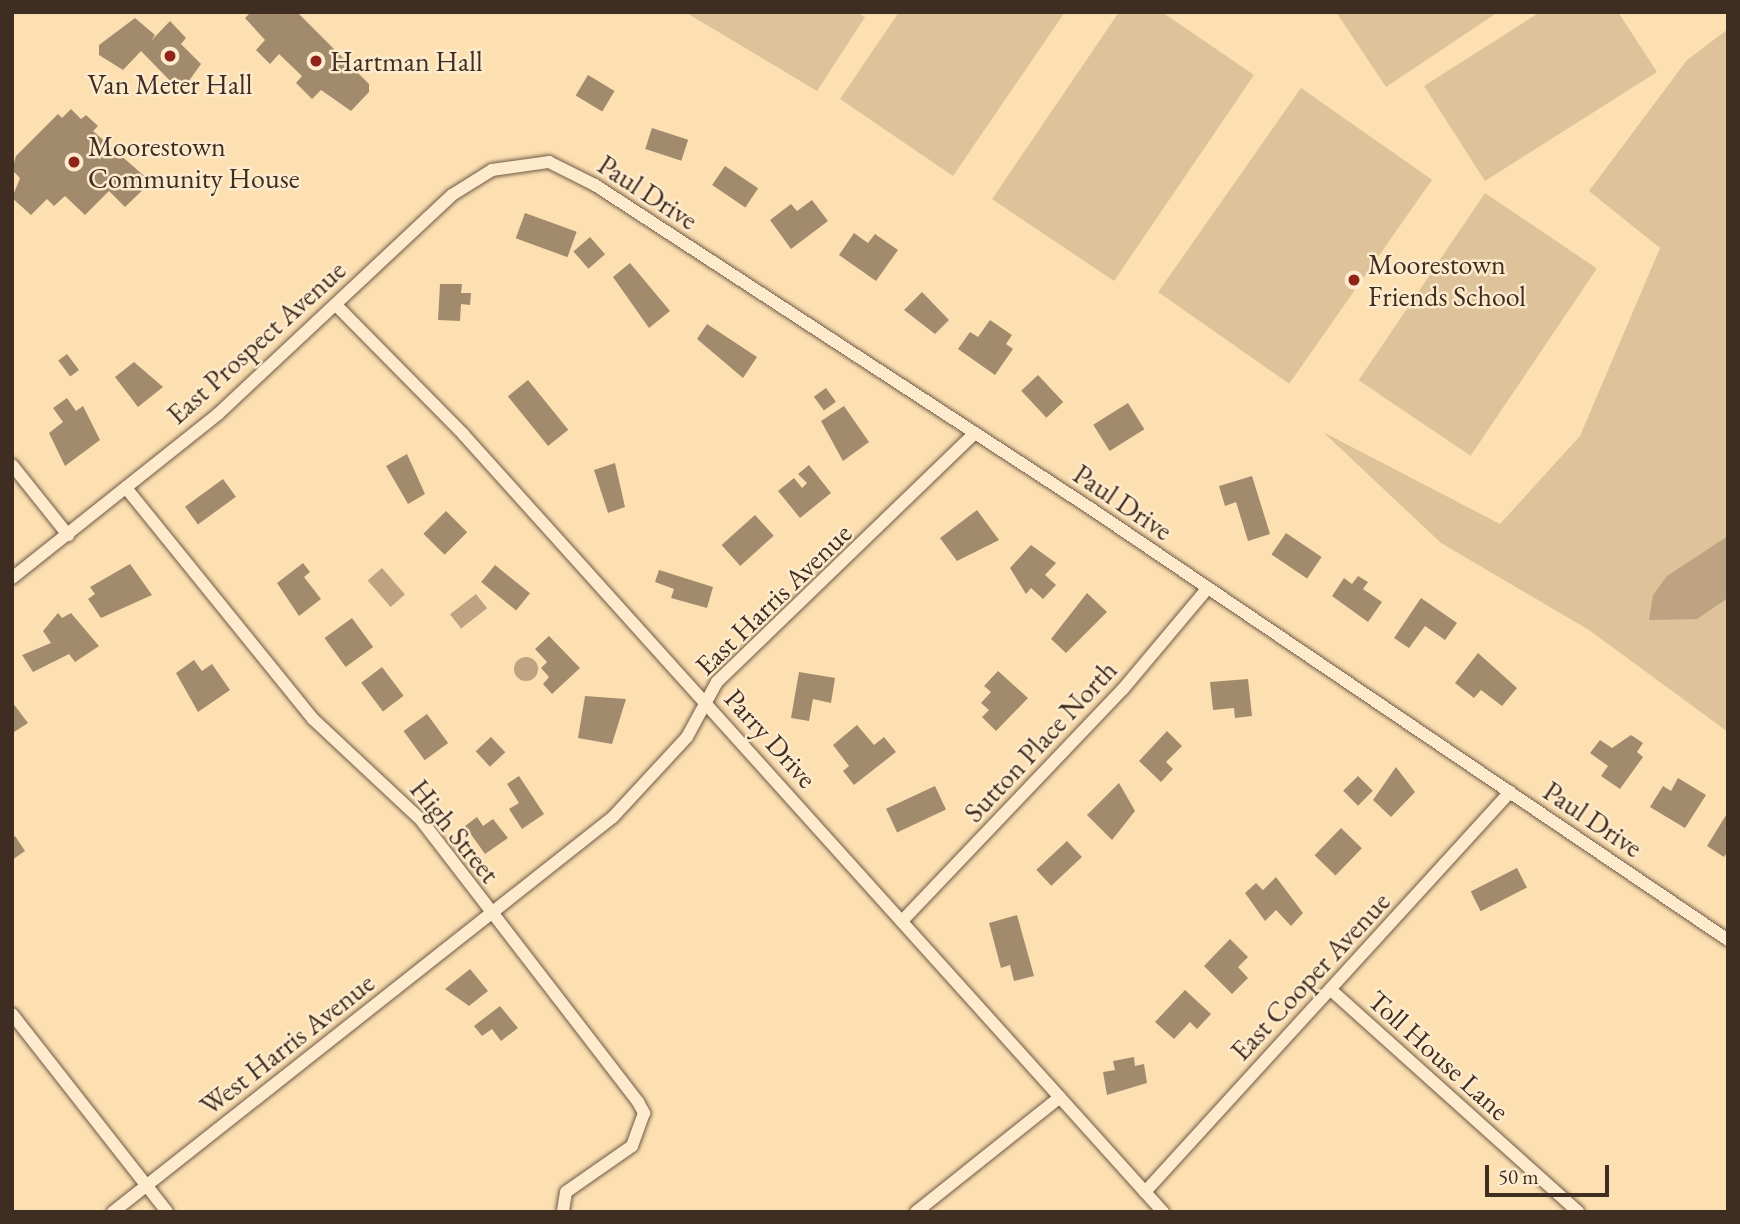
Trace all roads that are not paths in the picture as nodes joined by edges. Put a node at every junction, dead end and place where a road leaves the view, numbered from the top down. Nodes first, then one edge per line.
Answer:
1 (473, 180) joint
2 (336, 305) junction
3 (974, 434) junction
4 (12, 465) edge
5 (126, 488) junction
6 (68, 535) junction
7 (12, 578) edge
8 (1207, 589) junction
9 (705, 701) junction
10 (1510, 792) junction
11 (490, 915) junction
12 (902, 921) junction
13 (1728, 940) edge
14 (1331, 990) junction
15 (12, 1014) edge
16 (1060, 1097) junction
17 (147, 1185) junction
18 (1145, 1192) junction
19 (113, 1212) edge
20 (167, 1212) edge
21 (563, 1212) edge
22 (916, 1212) edge
23 (1163, 1212) edge
24 (1578, 1212) edge

1 - 2 street, East Prospect Avenue
1 - 3 street, Paul Drive
2 - 5 street, East Prospect Avenue
2 - 9 street, Parry Drive
3 - 8 street, Paul Drive
3 - 9 street, East Harris Avenue
4 - 6 street
5 - 6 street, East Prospect Avenue
5 - 11 street, High Street
6 - 7 street, East Prospect Avenue
8 - 10 street, Paul Drive
8 - 12 street, Sutton Place North
9 - 11 street, East Harris Avenue
9 - 12 street, Parry Drive
10 - 13 street, Paul Drive
10 - 14 street, East Cooper Avenue
11 - 17 street, West Harris Avenue
11 - 21 street, High Street
12 - 16 street, Parry Drive
14 - 18 street, East Cooper Avenue
14 - 24 street, Toll House Lane
15 - 17 street
16 - 18 street, Parry Drive
16 - 22 street
17 - 19 street, West Harris Avenue
17 - 20 street
18 - 23 street, Parry Drive

